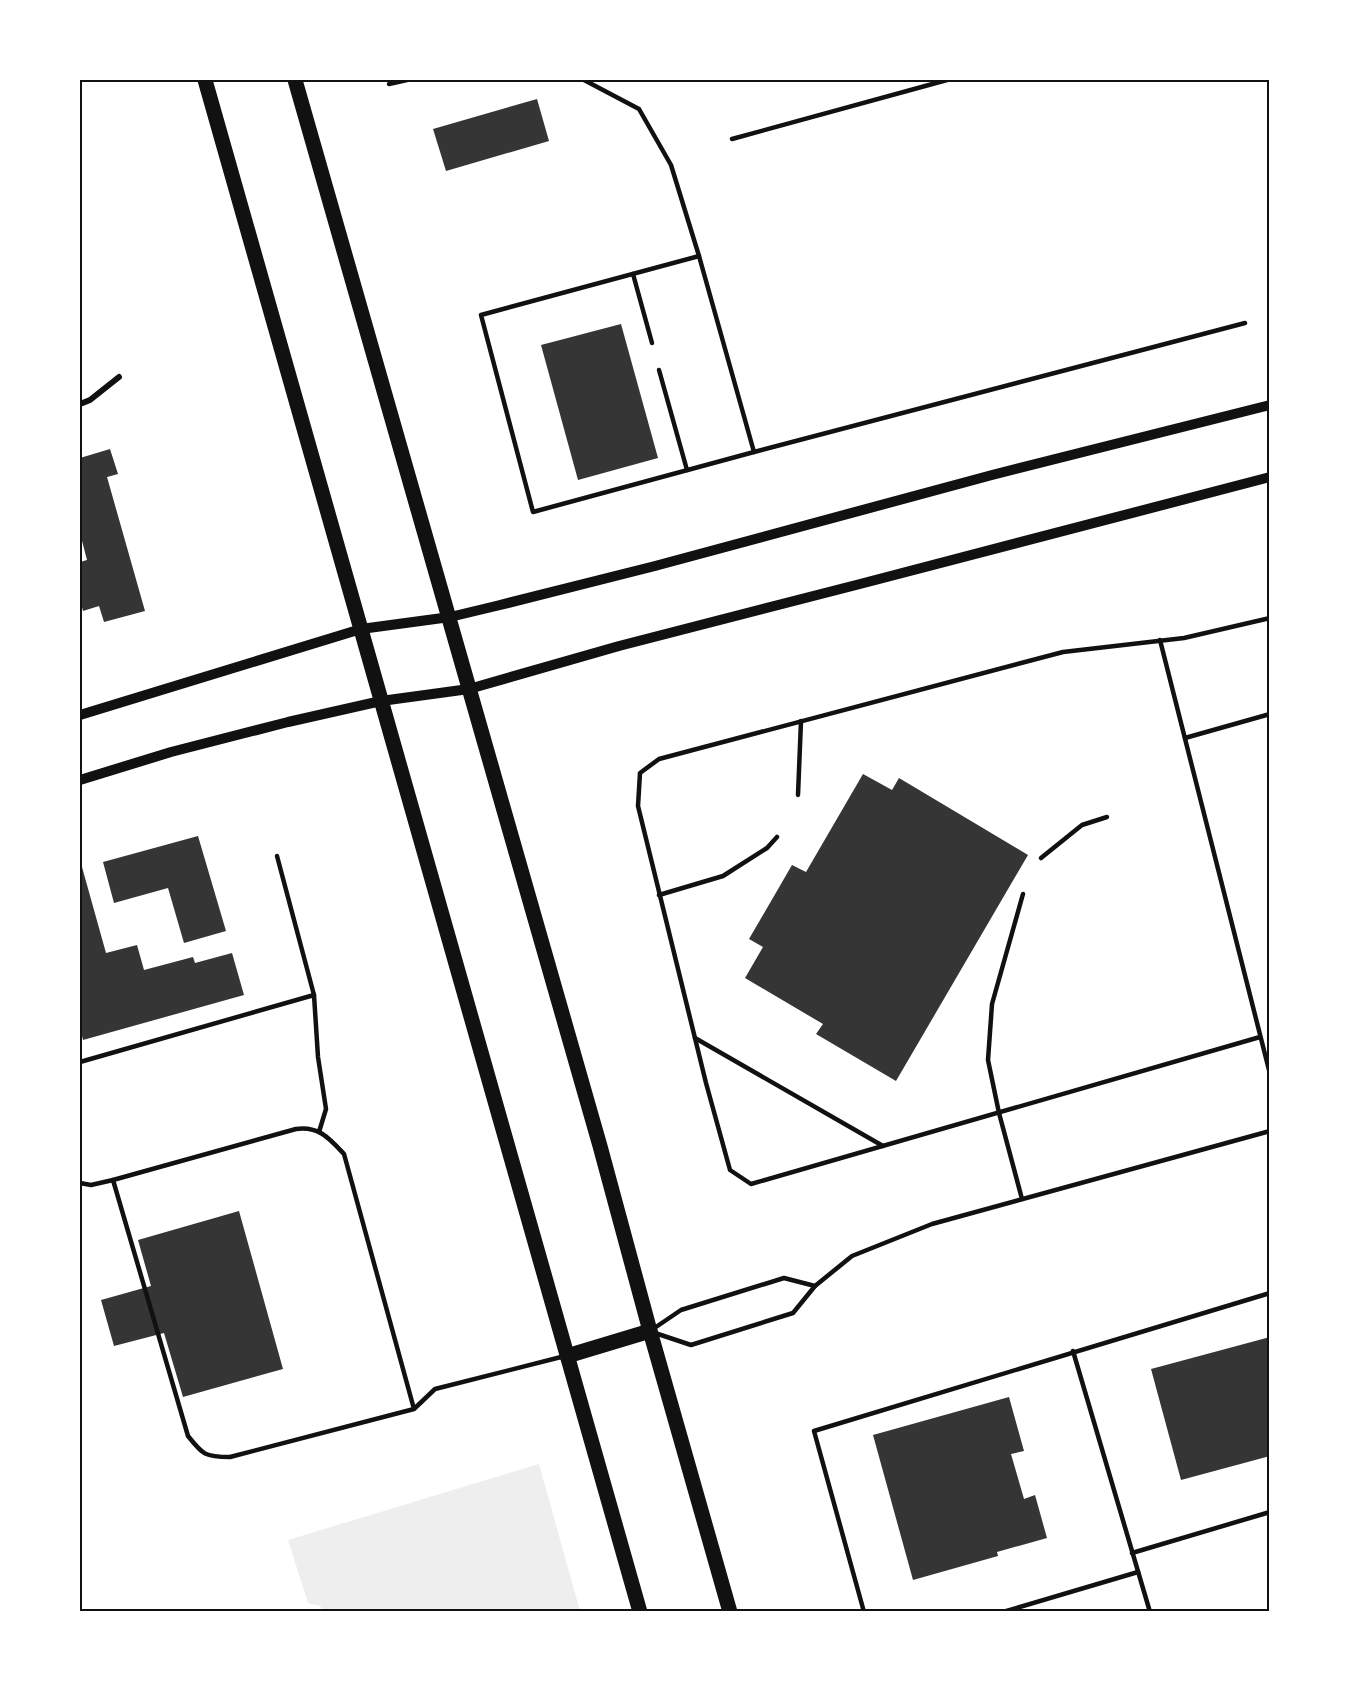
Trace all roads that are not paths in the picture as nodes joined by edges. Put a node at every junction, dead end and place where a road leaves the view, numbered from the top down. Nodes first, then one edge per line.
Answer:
1 (205, 80) edge
2 (295, 80) edge
3 (407, 80) edge
4 (584, 80) edge
5 (947, 80) edge
6 (388, 84) dead end
7 (732, 140) dead end
8 (699, 256) junction
9 (633, 274) junction
10 (1245, 323) dead end
11 (652, 343) dead end
12 (659, 370) dead end
13 (119, 377) dead end
14 (80, 404) edge
15 (1269, 405) edge
16 (754, 452) junction
17 (687, 470) junction
18 (1269, 477) edge
19 (450, 617) junction
20 (1269, 618) edge
21 (361, 629) junction
22 (1160, 640) junction
23 (469, 689) junction
24 (381, 701) junction
25 (1269, 714) edge
26 (80, 715) edge
27 (801, 721) junction
28 (1185, 738) junction
29 (80, 780) edge
30 (798, 795) dead end
31 (1107, 817) dead end
32 (777, 837) dead end
33 (277, 856) dead end
34 (1041, 858) dead end
35 (1023, 894) dead end
36 (659, 895) junction
37 (314, 995) junction
38 (1260, 1037) junction
39 (695, 1038) junction
40 (80, 1062) edge
41 (1269, 1074) edge
42 (999, 1113) junction
43 (1269, 1131) edge
44 (319, 1132) junction
45 (883, 1146) junction
46 (113, 1180) junction
47 (80, 1183) edge
48 (1022, 1199) junction
49 (815, 1286) junction
50 (1269, 1293) edge
51 (650, 1331) junction
52 (1072, 1351) junction
53 (567, 1356) junction
54 (414, 1409) junction
55 (1269, 1512) edge
56 (1132, 1552) junction
57 (1138, 1572) junction
58 (640, 1611) edge
59 (730, 1611) edge
60 (864, 1611) edge
61 (1003, 1611) edge
62 (1150, 1611) edge

1 - 21 main road
2 - 19 main road
3 - 6 lane
4 - 8 lane
5 - 7 lane
8 - 9 lane
8 - 16 lane
9 - 11 lane
9 - 17 lane
10 - 16 lane
12 - 17 lane
13 - 14 street
15 - 19 street
16 - 17 lane
18 - 23 street
19 - 21 street
19 - 23 main road
20 - 22 lane
21 - 24 main road
21 - 26 street
22 - 27 lane
22 - 28 lane
23 - 24 street
23 - 51 main road
24 - 29 street
24 - 53 main road
25 - 28 lane
27 - 30 lane
27 - 36 lane
28 - 38 lane
31 - 34 lane
32 - 36 lane
33 - 37 lane
35 - 42 lane
36 - 39 lane
37 - 40 lane
37 - 44 lane
38 - 41 lane
38 - 42 lane
39 - 45 lane
39 - 45 lane
42 - 45 lane
42 - 48 lane
43 - 48 lane
44 - 46 lane
44 - 54 lane
46 - 47 lane
46 - 54 lane
48 - 49 lane
49 - 51 lane
49 - 51 lane
50 - 52 lane
51 - 53 main road
51 - 59 main road
52 - 56 lane
52 - 60 lane
53 - 54 lane
53 - 58 main road
55 - 56 lane
56 - 57 lane
57 - 61 lane
57 - 62 lane

